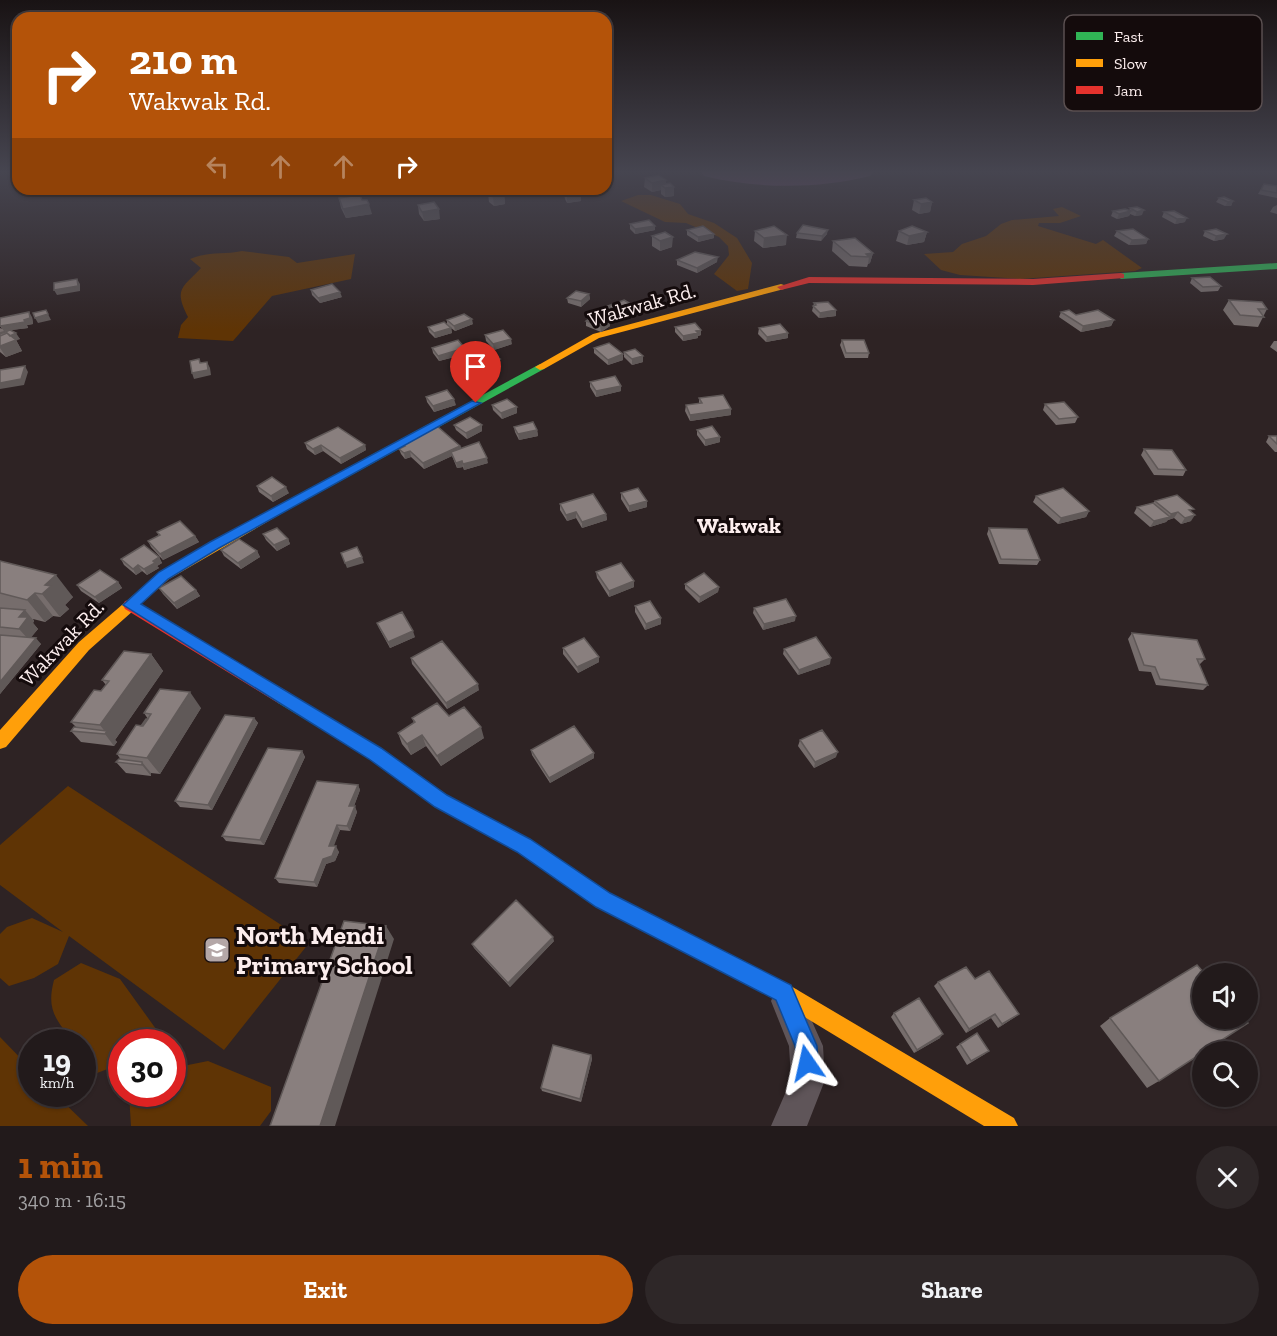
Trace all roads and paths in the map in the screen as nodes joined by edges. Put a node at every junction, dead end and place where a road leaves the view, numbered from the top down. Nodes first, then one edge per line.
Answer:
1 (1277, 266) edge
2 (130, 605) junction
3 (0, 742) edge
4 (783, 992) junction
5 (789, 1126) edge
6 (1006, 1126) edge

1 - 2 street, Wakwak Rd.
2 - 3 street, Wakwak Rd.
2 - 4 street
4 - 5 street
4 - 6 street

